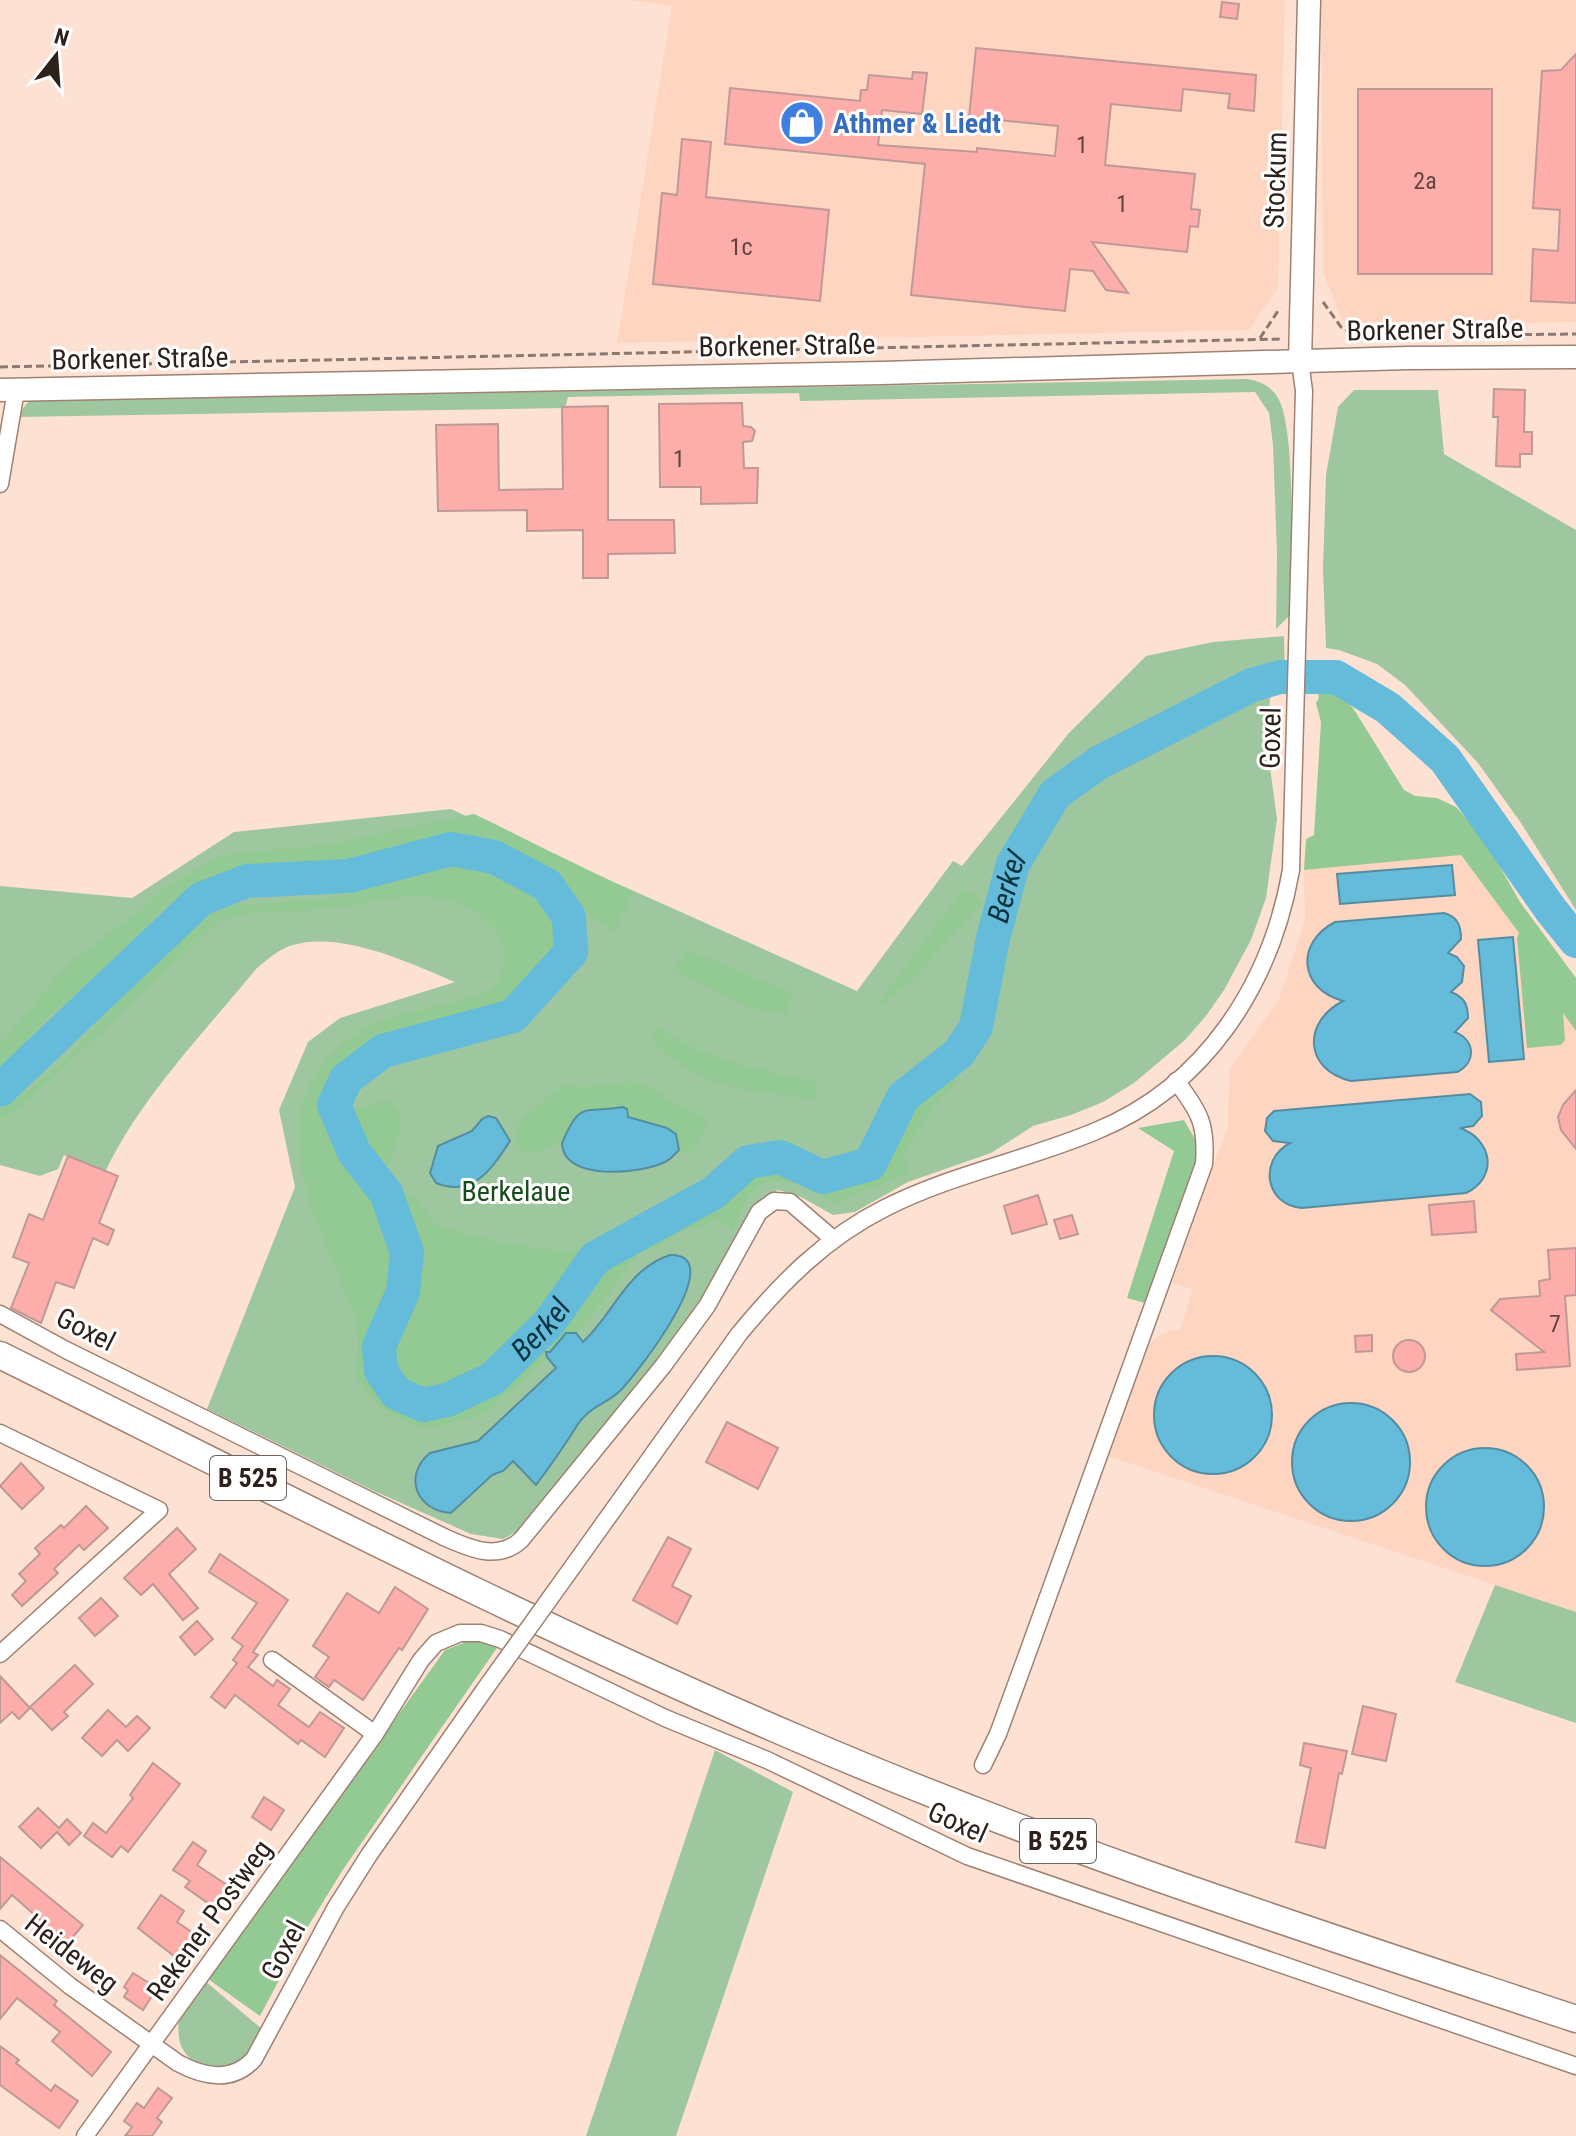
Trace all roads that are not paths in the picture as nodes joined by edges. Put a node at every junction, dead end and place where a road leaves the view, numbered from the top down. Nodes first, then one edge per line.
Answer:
1 (1309, 0) edge
2 (1300, 350) junction
3 (1576, 357) edge
4 (8, 390) edge
5 (0, 484) edge
6 (1176, 1081) junction
7 (833, 1239) junction
8 (0, 1314) edge
9 (0, 1355) edge
10 (0, 1433) edge
11 (517, 1648) joint
12 (0, 1654) edge
13 (272, 1660) dead end
14 (375, 1734) junction
15 (983, 1765) dead end
16 (0, 1929) edge
17 (1576, 2019) edge
18 (151, 2044) junction
19 (1576, 2066) edge
20 (85, 2136) edge

1 - 2 street, Stockum
2 - 3 street, Borkener Straße
2 - 4 street, Borkener Straße
2 - 6 street, Goxel
4 - 5 street
6 - 7 street, Goxel
6 - 15 street
7 - 8 street, Goxel
7 - 18 street, Goxel, bridge
9 - 17 main road, B 525
10 - 12 street
11 - 14 street, Rekener Postweg
11 - 19 street, Goxel
13 - 14 street
14 - 18 street, Rekener Postweg
16 - 18 street, Heideweg
18 - 20 street, Rekener Postweg

